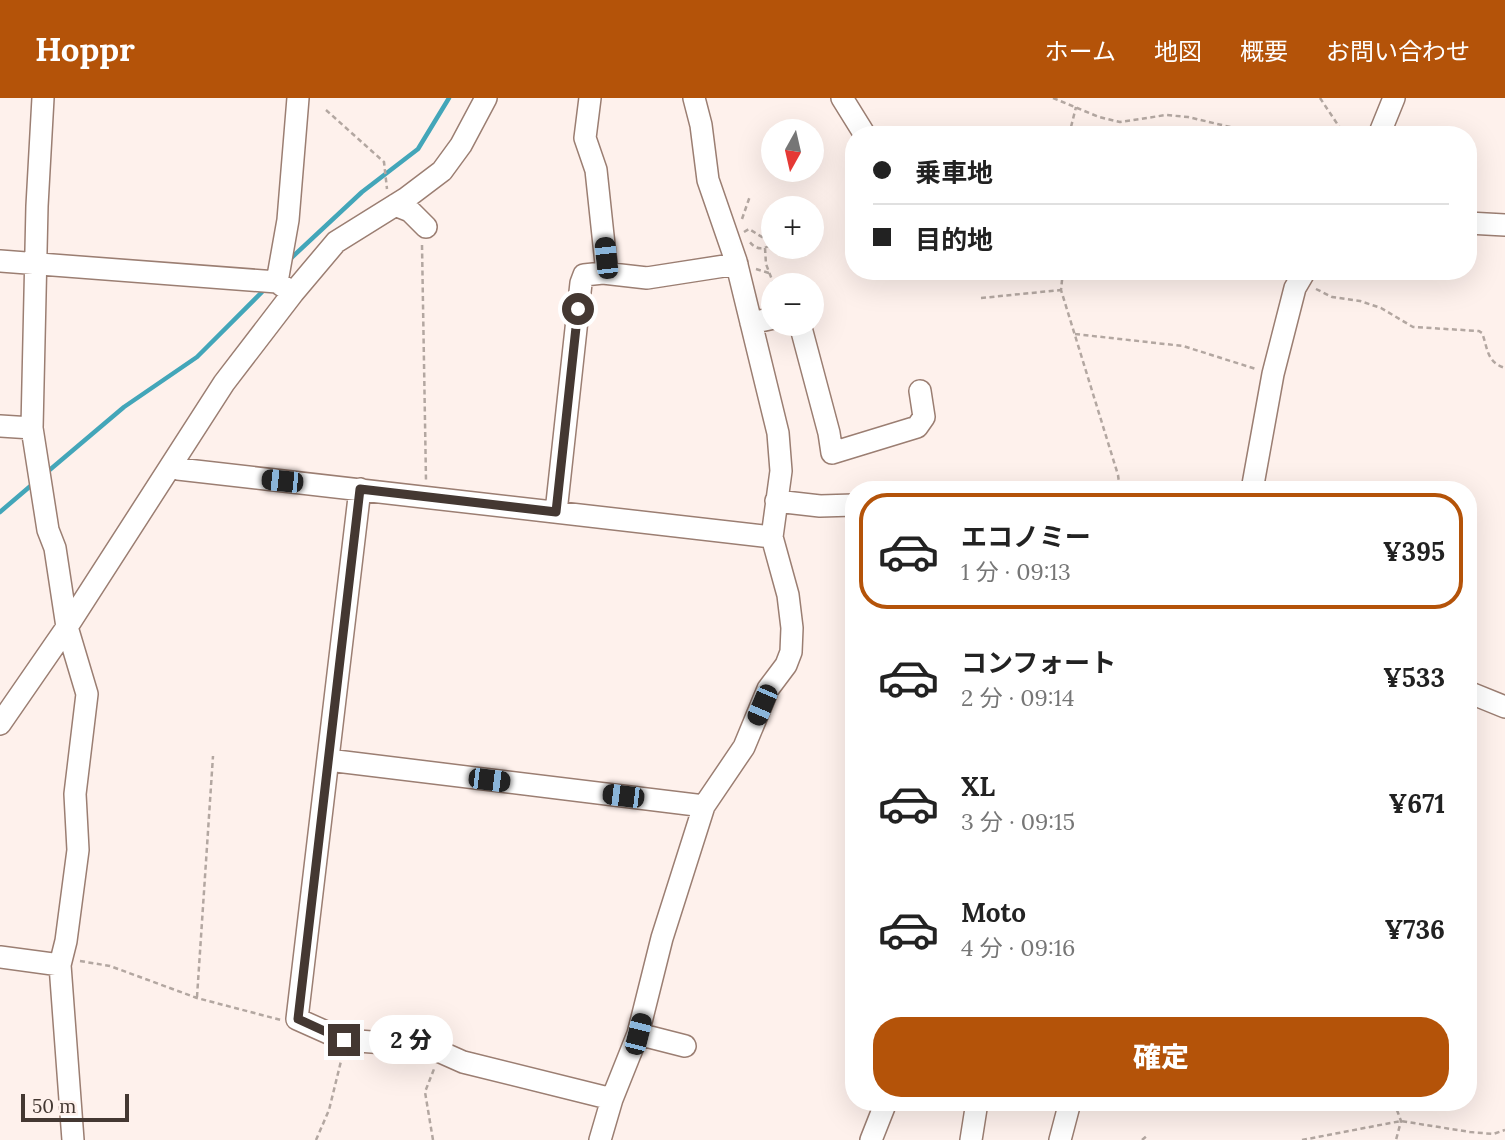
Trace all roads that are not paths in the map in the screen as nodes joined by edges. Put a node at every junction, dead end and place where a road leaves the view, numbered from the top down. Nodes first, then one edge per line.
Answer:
1 (43, 98) edge
2 (298, 98) edge
3 (486, 98) edge
4 (590, 98) edge
5 (694, 98) edge
6 (842, 98) edge
7 (1394, 98) edge
8 (859, 126) edge
9 (1383, 126) edge
10 (393, 206) junction
11 (1477, 223) edge
12 (424, 225) road end
13 (1505, 225) edge
14 (0, 261) edge
15 (36, 263) junction
16 (737, 264) junction
17 (607, 274) junction
18 (1300, 280) edge
19 (285, 287) junction
20 (761, 321) edge
21 (751, 323) junction
22 (803, 336) edge
23 (920, 391) dead end
24 (0, 426) edge
25 (32, 428) junction
26 (178, 470) dead end
27 (1254, 481) edge
28 (360, 489) junction
29 (776, 501) junction
30 (845, 505) edge
31 (556, 512) junction
32 (772, 537) junction
33 (67, 627) junction
34 (1477, 696) edge
35 (1505, 707) edge
36 (0, 724) edge
37 (328, 760) junction
38 (704, 806) junction
39 (0, 957) edge
40 (60, 965) junction
41 (638, 1034) junction
42 (685, 1046) dead end
43 (612, 1099) junction
44 (882, 1111) edge
45 (976, 1111) edge
46 (1068, 1111) edge
47 (74, 1140) edge
48 (600, 1140) edge
49 (871, 1140) edge
50 (971, 1140) edge
51 (1060, 1140) edge

1 - 15 street
2 - 19 street
3 - 10 street
4 - 17 street
5 - 16 street
6 - 8 street
7 - 9 street
10 - 12 street
10 - 19 street
11 - 13 street
14 - 15 street
15 - 19 street
15 - 25 street
16 - 17 street
16 - 21 street
17 - 31 street
18 - 27 street
19 - 33 street
20 - 21 street
21 - 29 street
22 - 23 street
24 - 25 street
25 - 33 street
26 - 28 street
28 - 31 street
28 - 37 street
29 - 30 street
29 - 32 street
31 - 32 street
32 - 38 street
33 - 36 street
33 - 40 street
34 - 35 street
37 - 38 street
37 - 43 street
38 - 41 street
39 - 40 street
40 - 47 street
41 - 42 street
41 - 43 street
43 - 48 street
44 - 49 street
45 - 50 street
46 - 51 street

